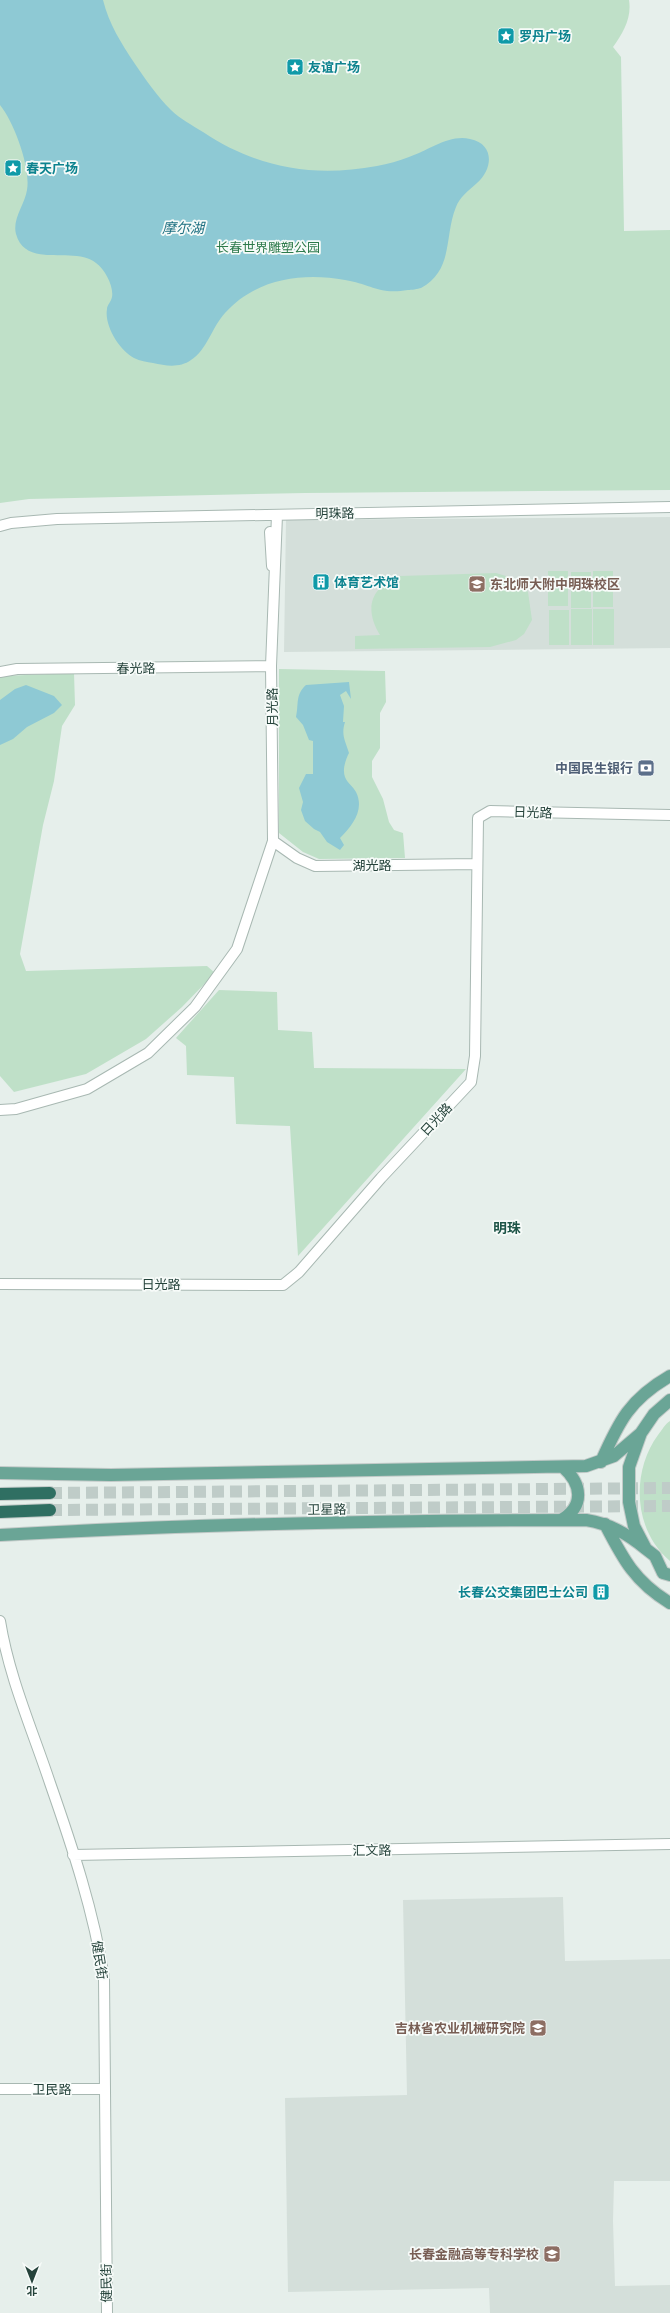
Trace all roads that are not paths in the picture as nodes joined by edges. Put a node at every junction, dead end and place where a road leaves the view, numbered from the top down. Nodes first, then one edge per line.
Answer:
1 (670, 507) edge
2 (274, 515) junction
3 (0, 526) edge
4 (272, 666) junction
5 (0, 672) edge
6 (670, 815) edge
7 (273, 841) junction
8 (477, 864) junction
9 (0, 1110) edge
10 (0, 1284) edge
11 (670, 1376) edge
12 (670, 1400) edge
13 (641, 1433) junction
14 (601, 1462) junction
15 (563, 1468) junction
16 (0, 1473) edge
17 (50, 1493) tunnel mouth
18 (0, 1494) edge
19 (50, 1510) tunnel mouth
20 (0, 1512) edge
21 (561, 1520) junction
22 (605, 1524) junction
23 (0, 1535) edge
24 (646, 1549) junction
25 (668, 1576) edge
26 (670, 1603) edge
27 (0, 1621) edge
28 (0, 1624) edge
29 (670, 1844) edge
30 (73, 1855) junction
31 (0, 2089) edge
32 (104, 2089) junction
33 (107, 2313) edge

1 - 2 street, 明珠路
2 - 3 street, 明珠路
2 - 4 street, 月光路
4 - 5 street, 春光路
4 - 7 street, 月光路
6 - 8 street, 日光路
7 - 8 street, 湖光路
7 - 9 street, 月光路
8 - 10 street, 日光路
11 - 14 main road
12 - 13 main road
13 - 14 main road
13 - 24 main road
14 - 15 main road
15 - 16 main road
15 - 21 main road
17 - 18 highway
19 - 20 highway
21 - 22 main road, 卫星路
21 - 23 main road, 卫星路
22 - 24 main road, 卫星路
22 - 26 main road
24 - 25 main road
27 - 28 street, 健民街
28 - 30 street, 健民街
29 - 30 street, 汇文路
30 - 32 street, 健民街
31 - 32 street, 卫民路
32 - 33 street, 健民街

